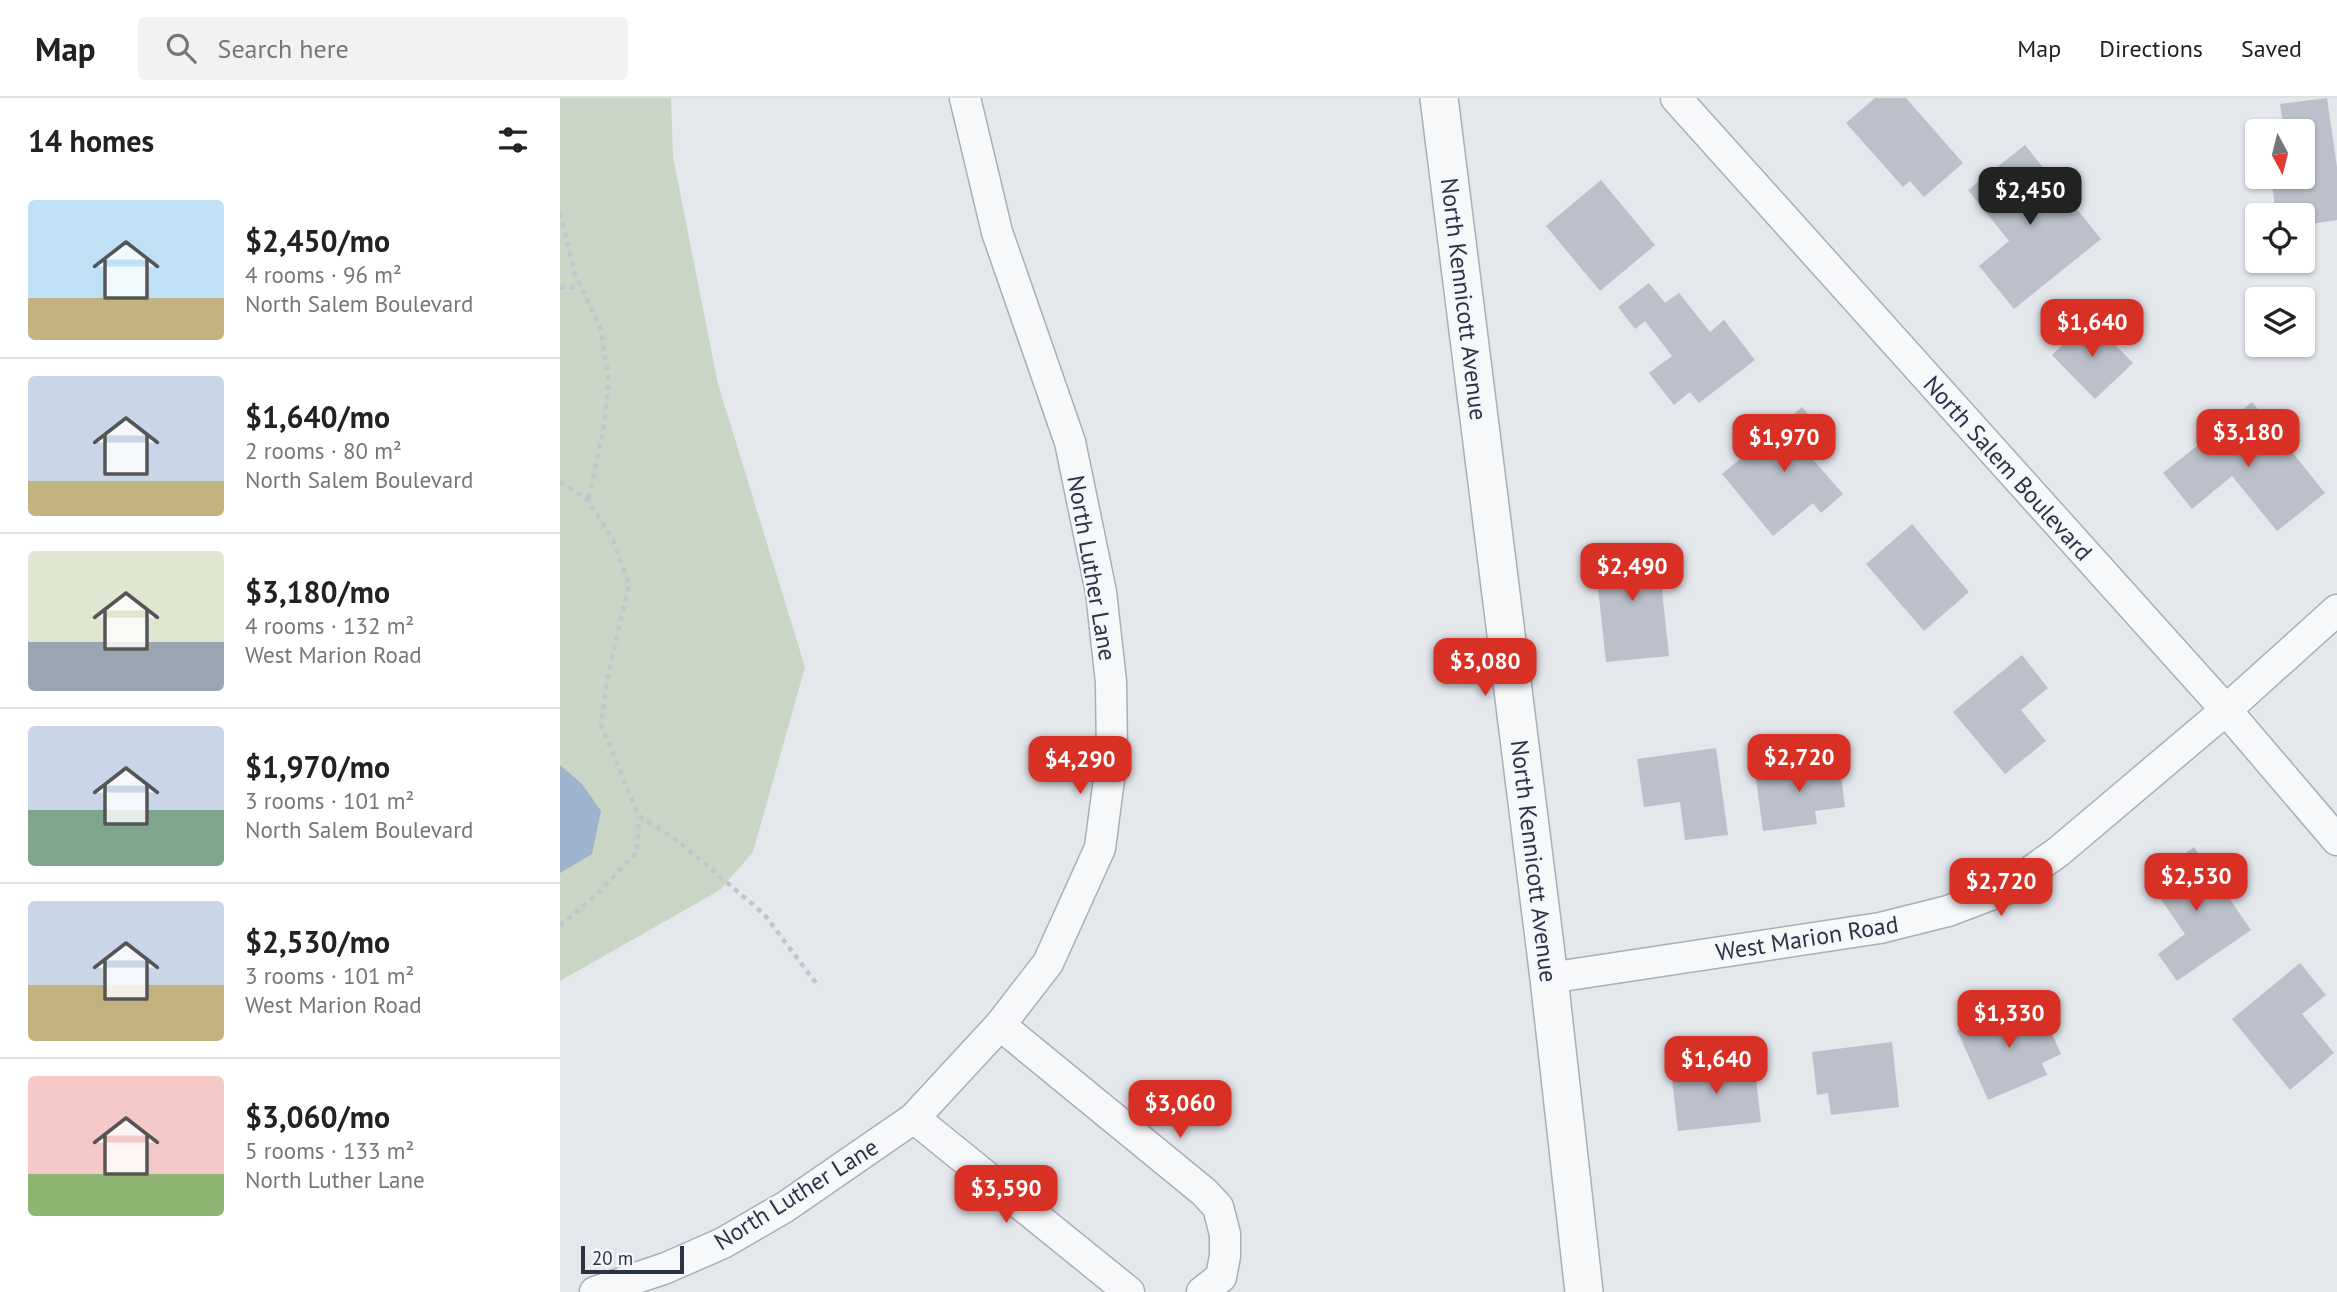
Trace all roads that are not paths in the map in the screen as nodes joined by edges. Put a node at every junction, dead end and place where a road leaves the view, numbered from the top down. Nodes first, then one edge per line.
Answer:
1 (965, 98) edge
2 (1439, 98) edge
3 (1676, 98) edge
4 (2337, 610) edge
5 (2226, 710) junction
6 (2337, 840) edge
7 (1549, 978) junction
8 (1000, 1025) junction
9 (914, 1118) junction
10 (595, 1292) edge
11 (1129, 1292) edge
12 (1202, 1292) edge
13 (1584, 1292) edge

1 - 8 street, North Luther Lane
2 - 7 street, North Kennicott Avenue
3 - 5 street, North Salem Boulevard
4 - 5 street, West Marion Road
5 - 6 street, North Salem Boulevard
5 - 7 street, West Marion Road
7 - 13 street, North Kennicott Avenue
8 - 9 street, North Luther Lane
8 - 12 street
9 - 10 street, North Luther Lane
9 - 11 street

